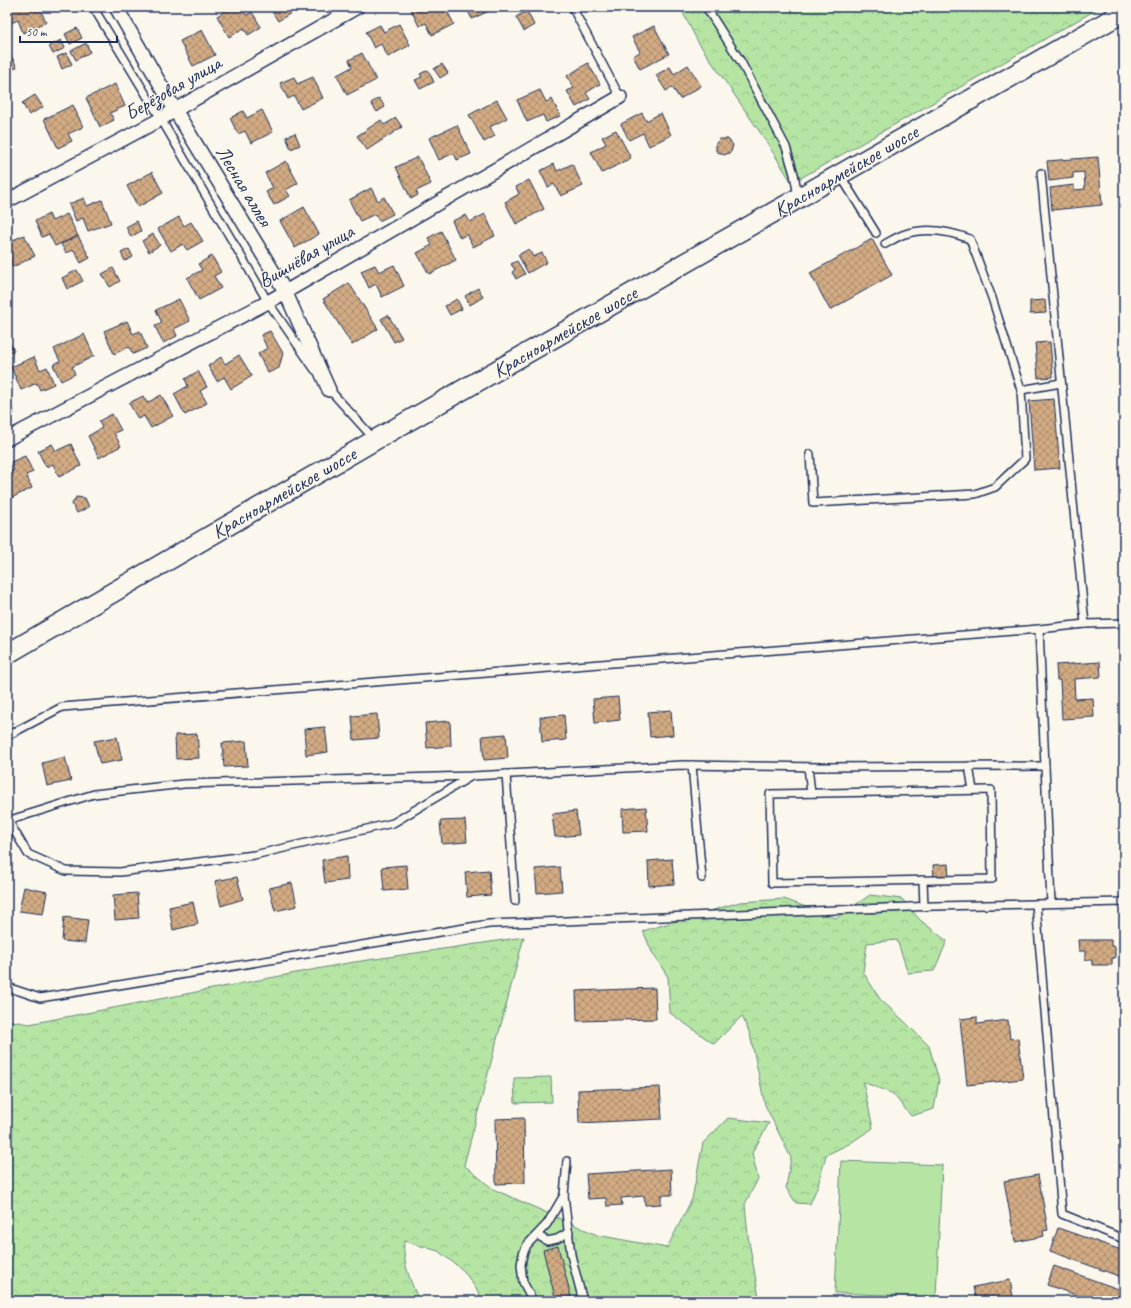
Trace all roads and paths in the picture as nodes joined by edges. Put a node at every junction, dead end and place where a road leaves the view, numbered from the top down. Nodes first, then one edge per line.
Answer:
1 (93, 7) edge
2 (116, 7) edge
3 (357, 7) edge
4 (572, 7) edge
5 (706, 7) edge
6 (1124, 12) edge
7 (620, 97) joint
8 (175, 110) junction
9 (161, 119) junction
10 (1041, 173) dead end
11 (840, 174) junction
12 (799, 198) junction
13 (7, 201) edge
14 (876, 233) dead end
15 (885, 244) dead end
16 (285, 291) junction
17 (268, 302) junction
18 (1061, 383) junction
19 (329, 390) junction
20 (1021, 390) junction
21 (7, 439) edge
22 (375, 440) junction
23 (810, 454) dead end
24 (1124, 623) edge
25 (1085, 624) junction
26 (1039, 628) junction
27 (7, 654) edge
28 (7, 736) edge
29 (692, 765) junction
30 (969, 766) junction
31 (1045, 766) junction
32 (808, 767) junction
33 (506, 774) junction
34 (472, 776) junction
35 (973, 790) junction
36 (811, 793) junction
37 (7, 820) edge
38 (702, 878) dead end
39 (922, 880) junction
40 (514, 901) dead end
41 (1124, 902) edge
42 (1052, 903) junction
43 (1036, 904) junction
44 (924, 907) junction
45 (7, 984) edge
46 (567, 1161) dead end
47 (564, 1195) junction
48 (569, 1232) junction
49 (537, 1235) junction
50 (1124, 1239) edge
51 (534, 1301) edge
52 (583, 1301) edge

1 - 9 lane
2 - 8 street, Лесная аллея
3 - 8 street, Берёзовая улица
4 - 7 lane
5 - 12 lane
6 - 11 main road, Красноармейское шоссе
7 - 16 street, Вишнёвая улица
8 - 9 street, Берёзовая улица
8 - 16 street, Лесная аллея
9 - 13 street, Берёзовая улица
9 - 17 lane
10 - 18 lane
11 - 12 main road, Красноармейское шоссе
11 - 14 lane
12 - 22 main road, Красноармейское шоссе
15 - 20 lane
16 - 17 street, Вишнёвая улица
16 - 19 street, Лесная аллея
17 - 19 lane
17 - 21 street, Вишнёвая улица
18 - 20 lane
18 - 25 lane
19 - 22 lane
20 - 23 lane
22 - 27 main road, Красноармейское шоссе
24 - 25 lane
25 - 26 lane
26 - 28 lane
26 - 31 lane
29 - 32 lane
29 - 33 lane
29 - 38 lane
30 - 31 lane
30 - 32 lane
30 - 35 lane
31 - 42 lane
32 - 36 lane
33 - 34 lane
33 - 40 lane
34 - 37 lane
34 - 37 lane
35 - 36 lane
35 - 39 lane
36 - 39 lane
39 - 44 lane
41 - 42 lane
42 - 43 lane
43 - 44 lane
43 - 50 lane
44 - 45 lane
46 - 47 lane
47 - 48 lane
47 - 49 lane
48 - 49 lane
48 - 52 lane
49 - 51 lane

